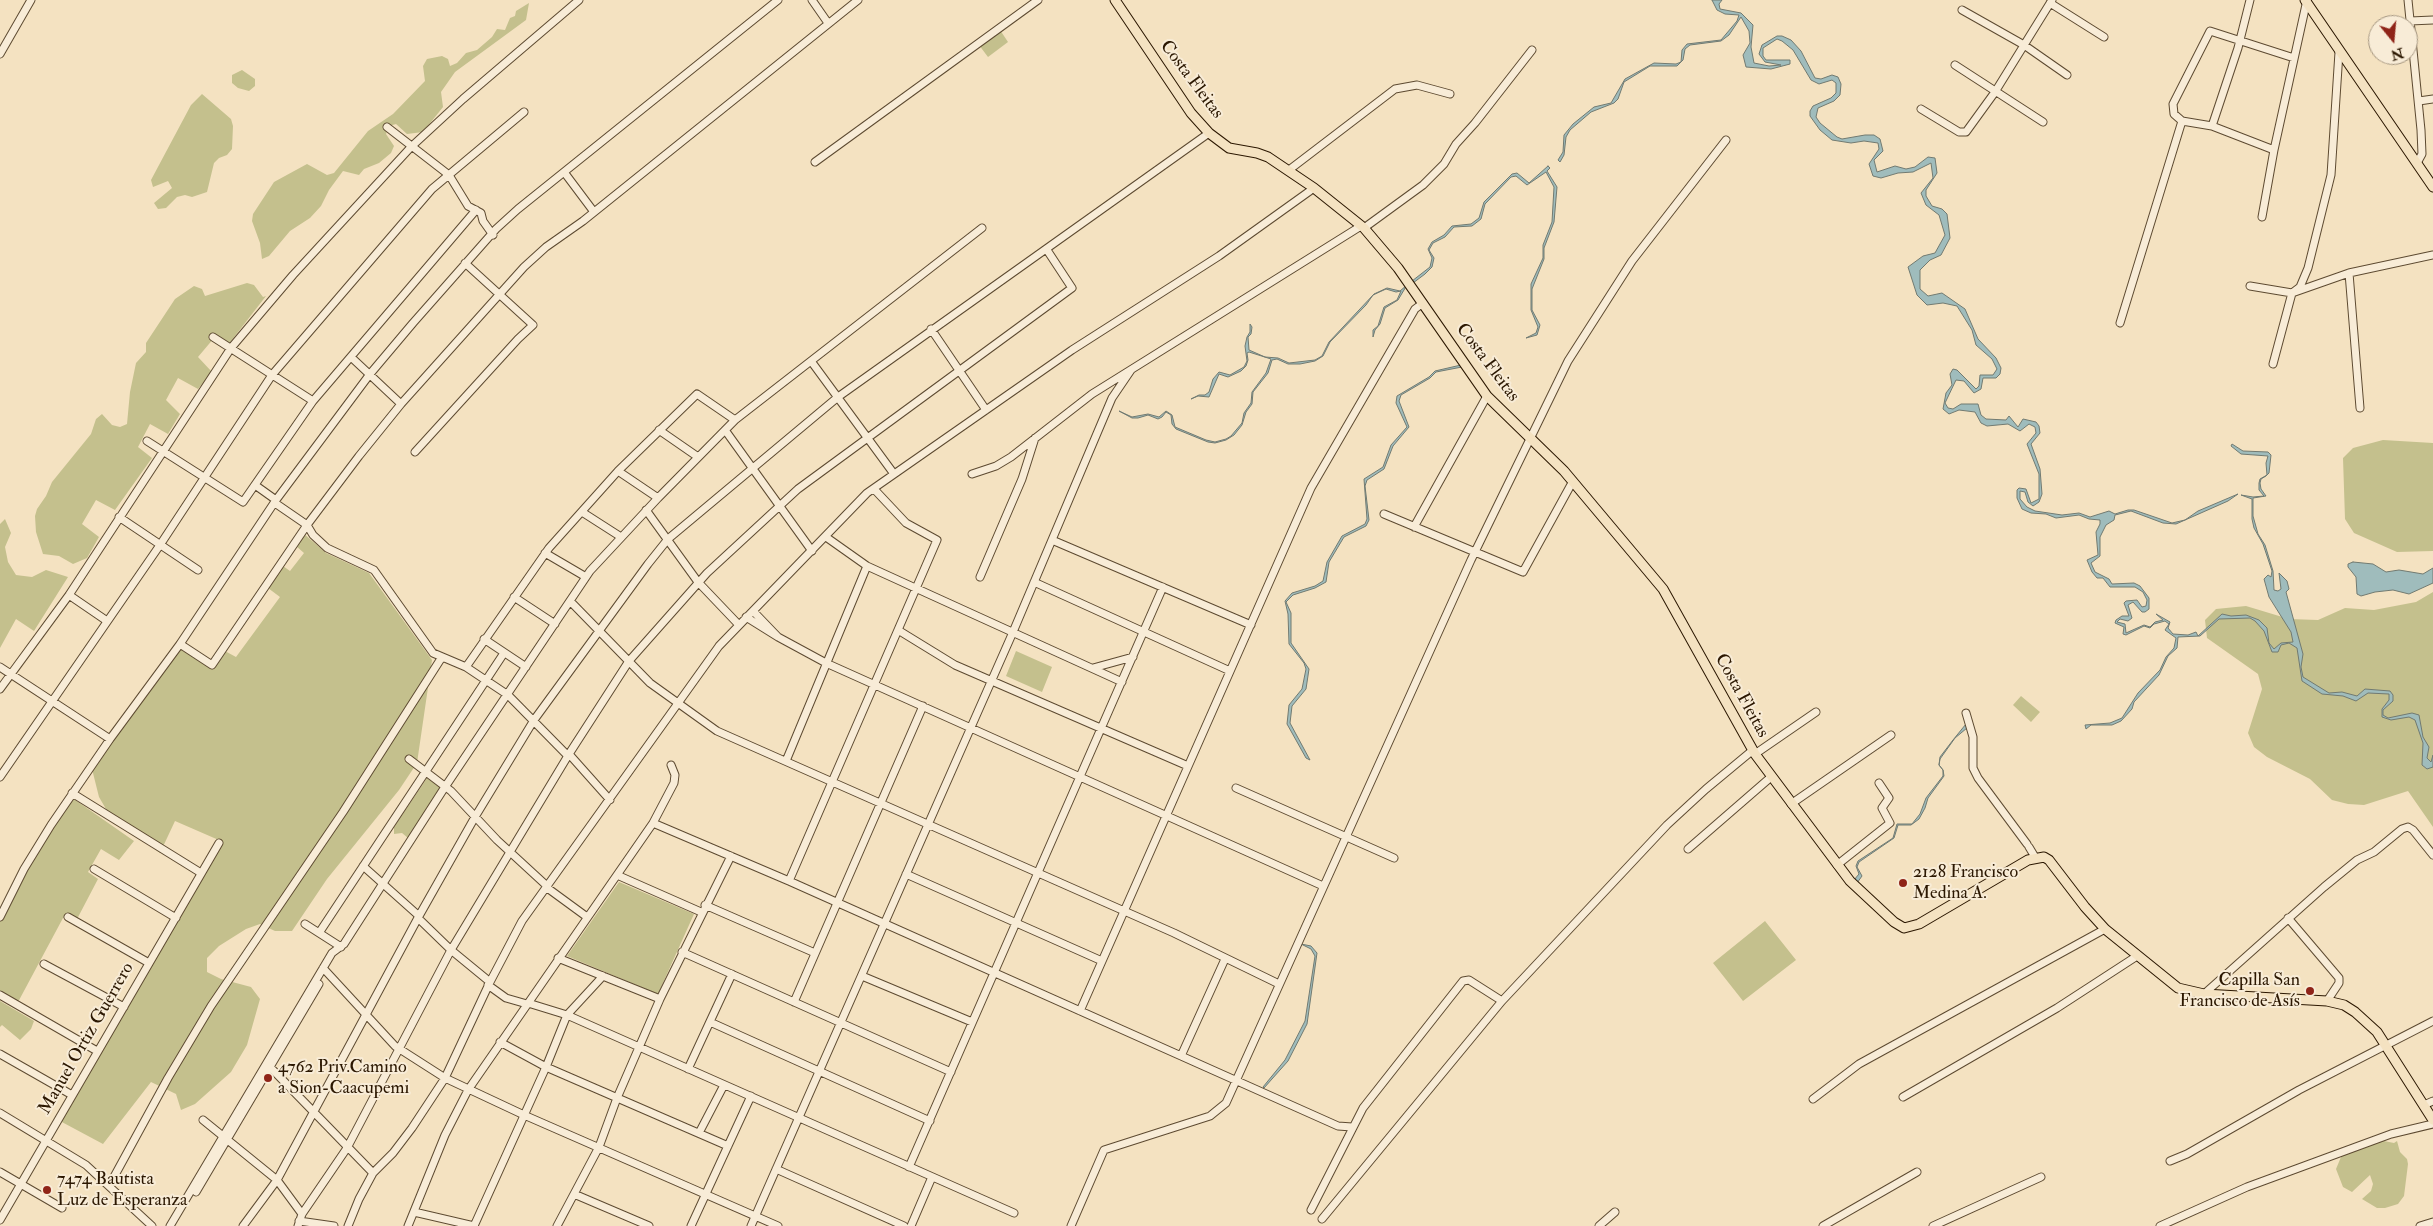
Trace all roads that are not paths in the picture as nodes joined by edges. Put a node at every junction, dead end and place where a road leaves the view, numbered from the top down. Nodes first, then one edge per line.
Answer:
1 (32, 0) edge
2 (579, 0) edge
3 (778, 0) edge
4 (783, 0) edge
5 (812, 0) edge
6 (858, 0) edge
7 (1038, 0) edge
8 (1115, 0) edge
9 (2250, 0) edge
10 (2408, 0) edge
11 (2306, 1) edge
12 (2051, 2) edge
13 (1962, 10) dead end
14 (2409, 15) edge
15 (2433, 20) edge
16 (2418, 21) edge
17 (828, 23) junction
18 (2104, 37) dead end
19 (2239, 42) junction
20 (2024, 45) junction
21 (1532, 50) dead end
22 (2339, 52) junction
23 (0, 54) edge
24 (2294, 58) junction
25 (1955, 65) dead end
26 (2415, 65) edge
27 (2066, 75) dead end
28 (1995, 92) junction
29 (1450, 94) dead end
30 (2433, 99) edge
31 (2419, 101) junction
32 (1921, 109) dead end
33 (524, 112) dead end
34 (2182, 121) junction
35 (2043, 122) dead end
36 (2212, 126) junction
37 (388, 127) dead end
38 (1209, 133) junction
39 (1726, 140) dead end
40 (411, 147) junction
41 (2274, 150) junction
42 (815, 162) dead end
43 (2417, 163) junction
44 (1289, 170) junction
45 (565, 173) junction
46 (449, 175) junction
47 (2433, 187) edge
48 (1314, 188) junction
49 (476, 210) junction
50 (594, 212) junction
51 (2262, 217) dead end
52 (1363, 227) junction
53 (982, 228) dead end
54 (494, 233) junction
55 (1047, 250) junction
56 (2433, 255) edge
57 (465, 263) junction
58 (2350, 273) junction
59 (2250, 286) dead end
60 (501, 293) junction
61 (2292, 293) junction
62 (1423, 303) junction
63 (2120, 324) dead end
64 (931, 329) junction
65 (213, 337) dead end
66 (231, 348) junction
67 (351, 357) junction
68 (811, 361) junction
69 (2273, 364) dead end
70 (960, 370) junction
71 (1131, 370) junction
72 (272, 374) junction
73 (370, 374) junction
74 (1487, 396) junction
75 (838, 397) junction
76 (313, 401) junction
77 (401, 404) junction
78 (2360, 408) dead end
79 (986, 410) junction
80 (735, 420) junction
81 (659, 430) junction
82 (725, 430) junction
83 (868, 438) junction
84 (1035, 438) junction
85 (1530, 439) junction
86 (147, 441) dead end
87 (163, 452) junction
88 (415, 452) dead end
89 (698, 457) junction
90 (753, 468) junction
91 (618, 471) junction
92 (894, 474) junction
93 (972, 474) dead end
94 (204, 478) junction
95 (1573, 481) junction
96 (255, 485) junction
97 (874, 488) junction
98 (658, 498) junction
99 (275, 501) junction
100 (780, 506) junction
101 (646, 510) junction
102 (582, 512) junction
103 (1384, 514) dead end
104 (119, 517) junction
105 (308, 525) junction
106 (1414, 527) junction
107 (621, 537) junction
108 (826, 537) junction
109 (668, 539) junction
110 (1052, 540) junction
111 (160, 545) junction
112 (812, 552) junction
113 (1475, 552) junction
114 (545, 553) junction
115 (867, 566) junction
116 (198, 570) dead end
117 (586, 577) junction
118 (980, 577) dead end
119 (698, 582) junction
120 (1034, 582) junction
121 (916, 588) junction
122 (1163, 588) junction
123 (68, 595) junction
124 (514, 597) junction
125 (570, 601) junction
126 (753, 611) junction
127 (746, 617) junction
128 (107, 621) junction
129 (555, 624) junction
130 (738, 625) junction
131 (1251, 625) junction
132 (898, 630) junction
133 (600, 632) junction
134 (1013, 632) junction
135 (1144, 632) junction
136 (778, 637) junction
137 (484, 639) junction
138 (180, 644) junction
139 (504, 652) junction
140 (442, 657) junction
141 (1133, 657) junction
142 (629, 661) junction
143 (826, 663) junction
144 (466, 666) junction
145 (0, 667) edge
146 (526, 667) junction
147 (1093, 668) junction
148 (1230, 671) junction
149 (11, 674) junction
150 (486, 680) junction
151 (991, 680) junction
152 (1122, 682) junction
153 (875, 685) junction
154 (0, 689) edge
155 (508, 695) junction
156 (51, 700) junction
157 (677, 704) junction
158 (922, 706) junction
159 (1816, 712) dead end
160 (1966, 713) dead end
161 (534, 720) junction
162 (971, 728) junction
163 (1102, 729) junction
164 (1891, 735) dead end
165 (110, 739) junction
166 (1754, 752) junction
167 (569, 755) junction
168 (409, 759) dead end
169 (786, 761) junction
170 (671, 765) dead end
171 (1188, 766) junction
172 (426, 772) junction
173 (0, 777) edge
174 (1080, 778) junction
175 (1772, 778) junction
176 (833, 782) junction
177 (1879, 782) dead end
178 (445, 787) junction
179 (1236, 788) dead end
180 (72, 793) junction
181 (610, 800) junction
182 (880, 803) junction
183 (1791, 804) junction
184 (1166, 816) junction
185 (475, 817) junction
186 (653, 823) junction
187 (928, 825) junction
188 (1346, 837) junction
189 (219, 843) dead end
190 (1688, 849) dead end
191 (509, 852) junction
192 (2433, 855) edge
193 (731, 856) junction
194 (2035, 857) junction
195 (1394, 858) dead end
196 (1837, 865) junction
197 (363, 866) junction
198 (94, 869) dead end
199 (201, 873) junction
200 (1038, 873) junction
201 (906, 874) junction
202 (617, 875) junction
203 (788, 881) junction
204 (384, 883) junction
205 (546, 886) junction
206 (1323, 886) junction
207 (837, 903) junction
208 (703, 908) junction
209 (1124, 912) junction
210 (0, 916) edge
211 (68, 917) dead end
212 (418, 917) junction
213 (587, 917) junction
214 (176, 918) junction
215 (2288, 918) junction
216 (1016, 923) junction
217 (305, 924) dead end
218 (885, 924) junction
219 (2105, 929) junction
220 (320, 933) junction
221 (339, 949) junction
222 (451, 950) junction
223 (682, 952) junction
224 (815, 953) junction
225 (2137, 956) junction
226 (558, 958) junction
227 (1226, 959) junction
228 (1102, 961) junction
229 (149, 963) junction
230 (44, 964) dead end
231 (325, 970) junction
232 (994, 973) junction
233 (732, 974) junction
234 (603, 976) junction
235 (862, 976) junction
236 (489, 983) junction
237 (1279, 984) junction
238 (2204, 994) junction
239 (0, 995) edge
240 (660, 999) junction
241 (1502, 1001) junction
242 (2327, 1001) junction
243 (794, 1002) junction
244 (527, 1004) junction
245 (124, 1007) junction
246 (1080, 1011) junction
247 (366, 1015) junction
248 (567, 1015) junction
249 (710, 1022) junction
250 (972, 1022) junction
251 (2433, 1022) edge
252 (841, 1023) junction
253 (500, 1042) junction
254 (2386, 1046) junction
255 (640, 1047) junction
256 (399, 1048) junction
257 (98, 1051) junction
258 (0, 1054) edge
259 (1181, 1056) junction
260 (269, 1066) junction
261 (546, 1067) junction
262 (688, 1069) junction
263 (820, 1070) junction
264 (951, 1072) junction
265 (445, 1078) junction
266 (1236, 1081) junction
267 (724, 1085) junction
268 (468, 1090) junction
269 (72, 1094) junction
270 (750, 1096) junction
271 (1903, 1097) dead end
272 (618, 1098) junction
273 (1813, 1099) dead end
274 (2429, 1104) edge
275 (315, 1111) junction
276 (0, 1113) edge
277 (524, 1115) junction
278 (798, 1119) junction
279 (202, 1120) dead end
280 (930, 1120) junction
281 (2433, 1120) edge
282 (2433, 1124) edge
283 (1352, 1128) junction
284 (699, 1134) junction
285 (226, 1137) junction
286 (45, 1141) junction
287 (728, 1146) junction
288 (599, 1147) junction
289 (347, 1148) junction
290 (2170, 1160) dead end
291 (909, 1167) junction
292 (776, 1169) junction
293 (0, 1172) edge
294 (1918, 1172) dead end
295 (373, 1173) junction
296 (932, 1177) junction
297 (2041, 1177) dead end
298 (277, 1180) junction
299 (21, 1185) junction
300 (109, 1186) junction
301 (707, 1193) junction
302 (574, 1194) junction
303 (62, 1208) dead end
304 (1311, 1210) dead end
305 (414, 1212) junction
306 (1615, 1212) dead end
307 (1014, 1213) dead end
308 (755, 1216) junction
309 (1322, 1219) dead end
310 (0, 1220) edge
311 (300, 1220) edge
312 (2433, 1222) edge
313 (152, 1226) edge
314 (170, 1226) edge
315 (175, 1226) edge
316 (243, 1226) edge
317 (334, 1226) edge
318 (348, 1226) edge
319 (408, 1226) edge
320 (557, 1226) edge
321 (649, 1226) edge
322 (691, 1226) edge
323 (751, 1226) edge
324 (778, 1226) edge
325 (904, 1226) edge
326 (911, 1226) edge
327 (1070, 1226) edge
328 (1599, 1226) edge
329 (1823, 1226) edge
330 (1933, 1226) edge
331 (2160, 1226) edge
332 (2420, 1226) edge

1 - 23 street
2 - 40 street
3 - 45 street
4 - 45 street
5 - 17 street
6 - 17 street
7 - 42 street
8 - 38 main road, Costa Fleitas
9 - 19 street
10 - 14 street
11 - 22 main road
11 - 24 street
12 - 18 street
12 - 20 street
13 - 20 street
15 - 16 street
17 - 50 street
19 - 24 street
19 - 34 street
19 - 36 street
20 - 27 street
20 - 28 street
21 - 52 street
22 - 43 main road
22 - 61 street
24 - 41 street
25 - 28 street
26 - 31 street
28 - 32 street
28 - 35 street
29 - 44 street
30 - 31 street
31 - 43 street
33 - 46 street
34 - 36 street
34 - 63 street
36 - 41 street
37 - 40 street
38 - 44 main road, Costa Fleitas
38 - 55 street
39 - 85 street
40 - 46 street
40 - 66 street
41 - 51 street
43 - 47 main road
44 - 48 main road, Costa Fleitas
45 - 50 street
45 - 54 street
46 - 49 street
46 - 72 street
48 - 52 main road, Costa Fleitas
48 - 79 street
49 - 54 street
49 - 67 street
50 - 60 street
52 - 62 main road, Costa Fleitas
52 - 71 street
53 - 68 street
54 - 57 street
55 - 64 street
55 - 70 street
56 - 58 street
57 - 60 street
57 - 73 street
58 - 61 street
58 - 78 street
59 - 61 street
60 - 77 street
60 - 88 street
61 - 69 street
62 - 74 main road, Costa Fleitas
62 - 131 street
64 - 70 street
64 - 75 street
65 - 66 street
66 - 72 street
66 - 87 street
67 - 73 street
67 - 76 street
68 - 75 street
68 - 80 street
70 - 79 street
70 - 83 street
71 - 84 street
71 - 110 street
72 - 76 street
72 - 94 street
73 - 77 street
73 - 99 street
74 - 85 main road, Costa Fleitas
74 - 106 street
75 - 83 street
75 - 90 street
76 - 96 street
77 - 105 street
79 - 92 street
80 - 81 street
80 - 82 street
81 - 89 street
81 - 91 street
82 - 89 street
82 - 90 street
83 - 92 street
83 - 100 street
84 - 93 street
84 - 118 street
85 - 95 main road, Costa Fleitas
85 - 113 street
86 - 87 street
87 - 94 street
87 - 104 street
89 - 98 street
90 - 100 street
90 - 109 street
91 - 98 street
91 - 102 street
92 - 97 street
94 - 96 street
94 - 111 street
95 - 113 street
95 - 166 main road, Costa Fleitas
96 - 99 street
97 - 108 street
97 - 121 street
98 - 101 street
99 - 105 street
99 - 138 street
100 - 112 street
100 - 119 street
101 - 107 street
101 - 109 street
102 - 107 street
102 - 114 street
103 - 106 street
104 - 111 street
104 - 123 street
105 - 138 street
105 - 140 street
106 - 113 street
107 - 117 street
108 - 112 street
108 - 115 street
109 - 119 street
109 - 133 street
110 - 120 street
110 - 122 street
111 - 116 street
111 - 128 street
112 - 126 street
113 - 188 street
114 - 117 street
114 - 124 street
115 - 121 street
115 - 143 street
117 - 125 street
119 - 130 street
119 - 142 street
120 - 134 street
120 - 135 street
121 - 132 street
121 - 134 street
122 - 131 street
122 - 135 street
123 - 128 street
123 - 149 street
124 - 129 street
124 - 137 street
125 - 129 street
125 - 133 street
126 - 127 street
126 - 136 street
127 - 130 street
127 - 136 street
128 - 156 street
129 - 146 street
130 - 157 street
131 - 148 street
132 - 151 street
132 - 153 street
133 - 142 street
133 - 161 street
134 - 147 street
134 - 151 street
135 - 141 street
135 - 148 street
136 - 143 street
137 - 139 street
137 - 144 street
138 - 165 street
139 - 146 street
139 - 150 street
140 - 144 street
140 - 300 street
141 - 147 street
141 - 152 street
142 - 157 street
142 - 167 street
143 - 153 street
143 - 169 street
144 - 150 street
145 - 149 street
146 - 155 street
147 - 152 street
148 - 171 street
149 - 154 street
149 - 156 street
150 - 155 street
150 - 172 street
151 - 162 street
151 - 163 street
152 - 163 street
153 - 158 street
153 - 176 street
155 - 161 street
155 - 178 street
156 - 165 street
156 - 173 street
157 - 169 street
157 - 181 street
158 - 162 street
158 - 182 street
159 - 166 street
160 - 194 street
161 - 167 street
161 - 185 street
162 - 174 street
162 - 187 street
163 - 171 street
163 - 174 street
164 - 183 street
165 - 180 street
166 - 175 main road, Costa Fleitas
166 - 241 street
167 - 181 street
167 - 191 street
168 - 172 street
169 - 176 street
170 - 186 street
171 - 184 street
172 - 178 street
172 - 197 street
174 - 184 street
174 - 200 street
175 - 183 main road, Costa Fleitas
175 - 190 street
176 - 182 street
176 - 203 street
177 - 196 street
178 - 185 street
178 - 204 street
179 - 188 street
180 - 199 street
180 - 210 street
181 - 205 street
182 - 187 street
182 - 207 street
183 - 196 main road, Costa Fleitas
184 - 206 street
184 - 209 street
185 - 191 street
185 - 212 street
186 - 193 street
186 - 202 street
187 - 200 street
187 - 201 street
188 - 195 street
188 - 206 street
189 - 199 street, Manuel Ortiz Guerrero
191 - 205 street
191 - 222 street
192 - 215 street
193 - 203 street
193 - 208 street
194 - 196 main road, Costa Fleitas
194 - 219 main road
197 - 204 street
197 - 220 street
198 - 214 street
199 - 214 street, Manuel Ortiz Guerrero
200 - 209 street
200 - 216 street
201 - 216 street
201 - 218 street
202 - 208 street
202 - 213 street
203 - 207 street
204 - 212 street
204 - 221 street
205 - 213 street
205 - 236 street
206 - 237 street
207 - 218 street
207 - 224 street
208 - 223 street
208 - 224 street
209 - 227 street
209 - 228 street
211 - 229 street
212 - 222 street
212 - 247 street
213 - 226 street
214 - 229 street, Manuel Ortiz Guerrero
215 - 238 street
215 - 242 street
216 - 228 street
216 - 232 street
217 - 220 street
218 - 232 street
218 - 235 street
219 - 225 main road
219 - 273 street
220 - 221 street
221 - 231 street
222 - 236 street
222 - 256 street
223 - 233 street
223 - 240 street
224 - 243 street
225 - 238 main road
225 - 271 street
226 - 234 street
226 - 244 street
227 - 237 street
227 - 259 street
228 - 246 street
229 - 245 street, Manuel Ortiz Guerrero
230 - 245 street
231 - 247 street
231 - 260 street
232 - 246 street
232 - 250 street
233 - 243 street
233 - 249 street
234 - 240 street
234 - 248 street
235 - 250 street
235 - 252 street
236 - 244 street
236 - 265 street
237 - 266 street
238 - 242 main road
239 - 257 street
240 - 255 street
241 - 283 street
241 - 309 street
242 - 254 main road
243 - 252 street
244 - 248 street
244 - 253 street
245 - 257 street, Manuel Ortiz Guerrero
246 - 259 street
247 - 256 street
247 - 275 street
248 - 255 street
248 - 261 street
249 - 262 street
249 - 263 street
250 - 264 street
251 - 254 street
252 - 263 street
252 - 264 street
253 - 261 street
253 - 268 street
254 - 274 main road
254 - 290 street
255 - 262 street
255 - 272 street
256 - 265 street
256 - 289 street
257 - 269 street, Manuel Ortiz Guerrero
258 - 269 street
259 - 266 street
260 - 275 street
260 - 285 street
261 - 272 street
261 - 277 street
262 - 267 street
263 - 278 street
263 - 280 street
264 - 280 street
265 - 268 street
265 - 295 street
266 - 283 street
266 - 327 street
267 - 270 street
267 - 284 street
268 - 277 street
268 - 305 street
269 - 286 street, Manuel Ortiz Guerrero
270 - 278 street
270 - 287 street
272 - 284 street
272 - 288 street
274 - 281 main road
275 - 289 street
275 - 298 street
276 - 286 street
277 - 288 street
277 - 305 street
278 - 291 street
278 - 292 street
279 - 285 street
280 - 291 street
282 - 331 street
283 - 304 street
284 - 287 street
285 - 298 street
285 - 314 street
285 - 315 street
286 - 299 street, Manuel Ortiz Guerrero
286 - 300 street
287 - 301 street
288 - 301 street
288 - 302 street
289 - 295 street
289 - 311 street
291 - 296 street
292 - 308 street
292 - 325 street
293 - 299 street
294 - 329 street
295 - 318 street
296 - 307 street
296 - 326 street
297 - 330 street
298 - 311 street
298 - 316 street
299 - 303 street
299 - 310 street, Manuel Ortiz Guerrero
300 - 313 street
301 - 308 street
301 - 322 street
302 - 320 street
302 - 321 street
305 - 319 street
306 - 328 street
308 - 323 street
308 - 324 street
311 - 317 street
312 - 332 street

